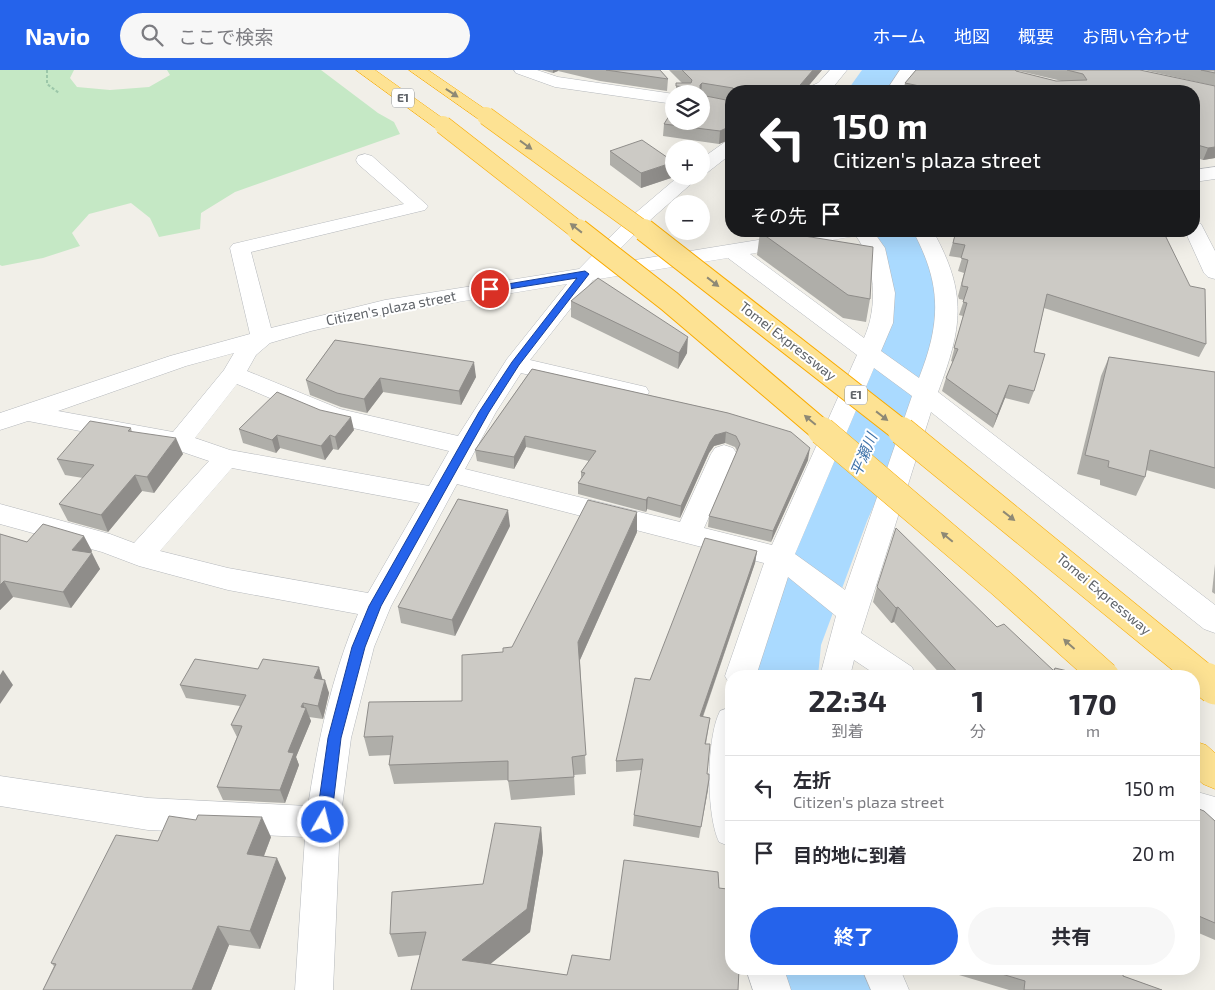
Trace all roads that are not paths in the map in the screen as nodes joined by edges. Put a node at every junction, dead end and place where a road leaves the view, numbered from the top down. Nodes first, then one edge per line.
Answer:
1 (364, 70) edge
2 (417, 70) edge
3 (522, 70) edge
4 (839, 70) edge
5 (908, 70) edge
6 (670, 82) dead end
7 (673, 85) edge
8 (826, 85) edge
9 (898, 85) edge
10 (665, 98) edge
11 (725, 150) edge
12 (365, 160) dead end
13 (710, 161) edge
14 (1215, 173) edge
15 (1200, 175) edge
16 (680, 185) edge
17 (814, 237) edge
18 (867, 237) edge
19 (926, 237) edge
20 (1198, 237) edge
21 (731, 250) junction
22 (1215, 273) edge
23 (585, 274) junction
24 (262, 338) junction
25 (868, 353) junction
26 (515, 364) junction
27 (232, 374) junction
28 (637, 392) edge
29 (921, 392) junction
30 (27, 412) junction
31 (0, 422) edge
32 (179, 441) junction
33 (464, 446) junction
34 (724, 454) dead end
35 (226, 458) junction
36 (444, 486) junction
37 (0, 514) edge
38 (688, 534) junction
39 (139, 556) junction
40 (780, 557) junction
41 (376, 606) junction
42 (846, 617) junction
43 (1215, 621) edge
44 (743, 670) edge
45 (836, 670) edge
46 (895, 670) edge
47 (1098, 670) edge
48 (1194, 670) edge
49 (1200, 675) edge
50 (1215, 688) edge
51 (1200, 760) edge
52 (1215, 774) edge
53 (0, 791) edge
54 (323, 822) junction
55 (767, 975) edge
56 (884, 975) edge
57 (314, 990) edge
58 (772, 990) edge
59 (890, 990) edge

47 -> 1 highway, E1, bridge
2 -> 48 highway, Tomei Expressway / E1, bridge
3 - 10 street
4 - 8 street
5 - 9 street
6 - 7 street
11 - 13 street
12 - 24 street
14 - 15 street
16 - 23 street
17 - 21 street, Citizen's plaza street
18 - 25 street
19 - 29 street
20 - 22 street
21 - 23 street, Citizen's plaza street
21 - 25 street
23 - 24 street, Citizen's plaza street
23 - 26 street
24 - 27 street
24 - 30 street, Citizen's plaza street
25 - 29 street
25 - 40 street
26 - 28 street
26 - 33 street
27 - 32 street
27 - 33 street
29 - 42 street
29 - 43 street
30 - 31 street, Citizen's plaza street
30 - 32 street
32 - 35 street
33 - 36 street
34 - 38 street
35 - 36 street
35 - 39 street
36 - 38 street
36 - 41 street
37 - 39 street
38 - 40 street
39 - 41 street
40 - 42 street
40 - 44 street
41 - 54 street
42 - 45 street
42 - 46 street
49 -> 50 highway, Tomei Expressway / E1, bridge
51 - 52 highway
53 - 54 street
54 - 57 street
55 - 58 street
56 - 59 street

